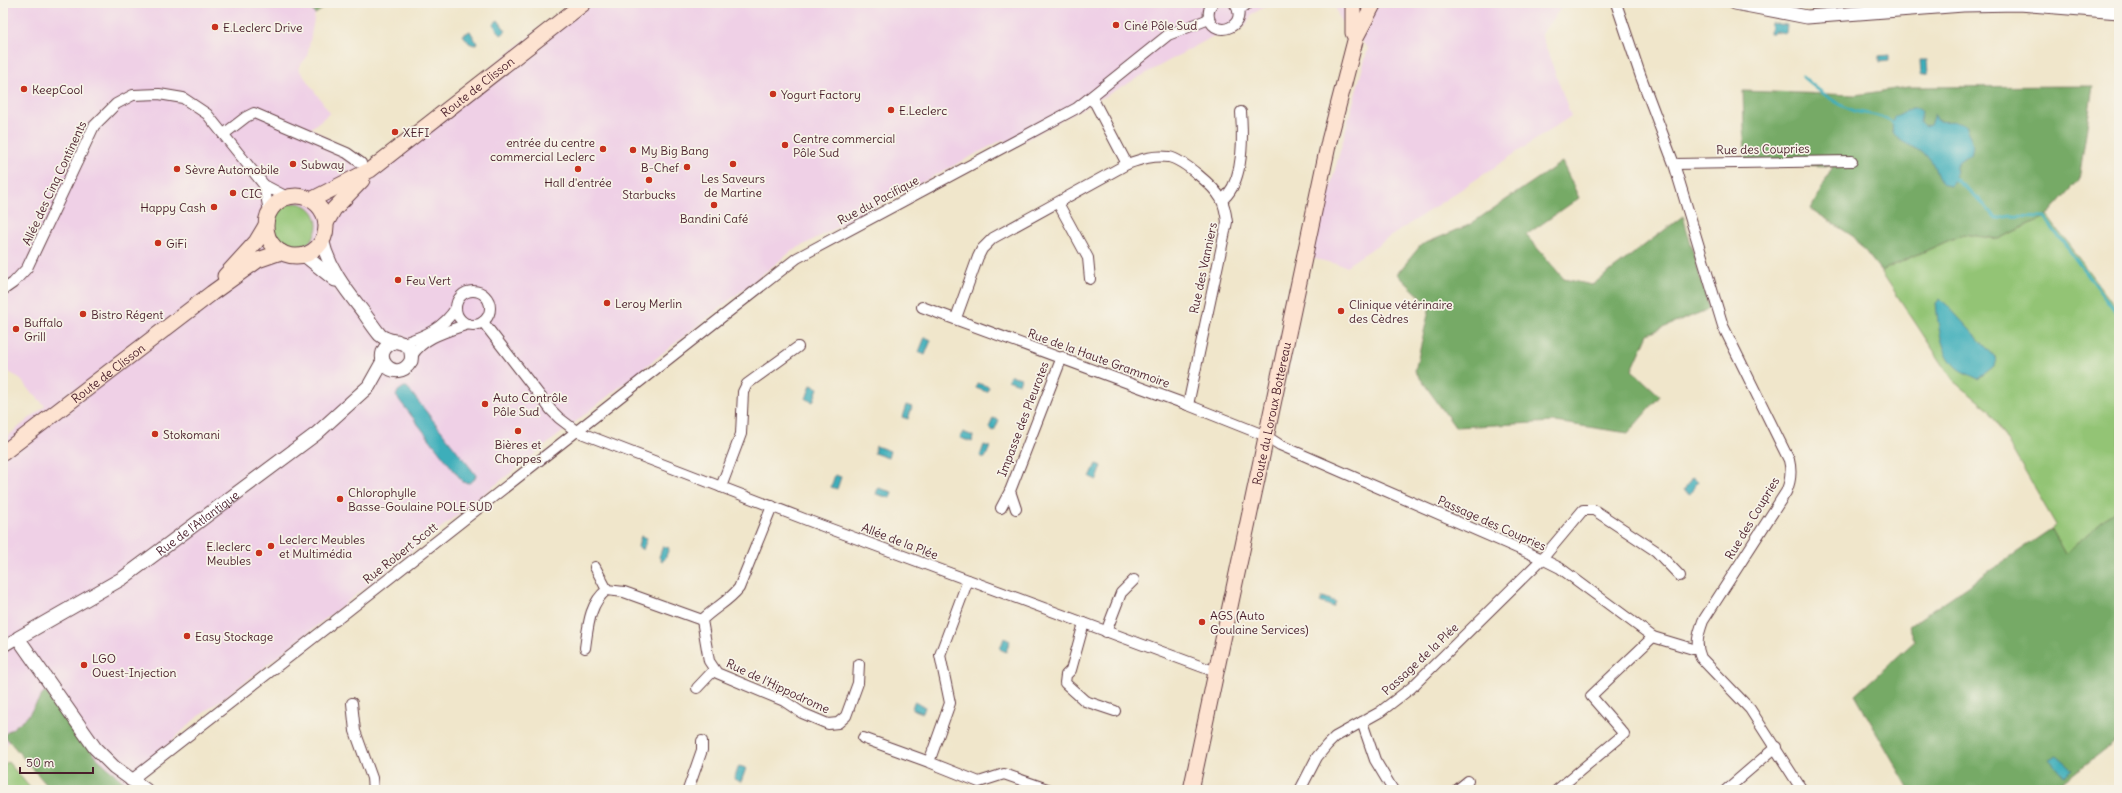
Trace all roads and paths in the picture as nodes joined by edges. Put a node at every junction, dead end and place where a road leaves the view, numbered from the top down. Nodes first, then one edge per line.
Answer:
1 (584, 3) edge
2 (1213, 3) edge
3 (1249, 3) edge
4 (1353, 3) edge
5 (1374, 3) edge
6 (1616, 3) edge
7 (1735, 3) edge
8 (1962, 4) edge
9 (1236, 6) edge
10 (2090, 6) edge
11 (2119, 12) edge
12 (1209, 19) junction
13 (1356, 37) junction
14 (1090, 99) junction
15 (1241, 112) dead end
16 (224, 134) junction
17 (1852, 161) dead end
18 (1127, 164) junction
19 (1674, 164) junction
20 (366, 166) junction
21 (264, 185) junction
22 (287, 197) junction
23 (311, 200) junction
24 (1222, 200) junction
25 (1058, 203) junction
26 (269, 211) junction
27 (326, 223) junction
28 (265, 227) junction
29 (322, 239) junction
30 (281, 252) junction
31 (304, 255) junction
32 (1090, 279) dead end
33 (342, 285) junction
34 (3, 290) edge
35 (212, 293) junction
36 (922, 307) dead end
37 (456, 308) junction
38 (956, 318) junction
39 (483, 322) junction
40 (468, 324) junction
41 (382, 336) junction
42 (400, 342) junction
43 (798, 347) dead end
44 (412, 356) junction
45 (1062, 357) junction
46 (386, 362) junction
47 (1188, 405) junction
48 (576, 431) junction
49 (1266, 436) junction
50 (3, 453) edge
51 (721, 487) junction
52 (1010, 491) junction
53 (772, 506) junction
54 (1001, 508) dead end
55 (1016, 509) dead end
56 (1542, 559) junction
57 (595, 567) dead end
58 (1680, 576) dead end
59 (968, 580) junction
60 (1134, 580) dead end
61 (607, 590) junction
62 (702, 620) junction
63 (1084, 623) junction
64 (1106, 632) junction
65 (1653, 637) junction
66 (18, 638) junction
67 (3, 647) edge
68 (585, 648) dead end
69 (1697, 649) junction
70 (858, 664) dead end
71 (714, 670) junction
72 (1216, 672) junction
73 (697, 688) dead end
74 (352, 703) dead end
75 (1116, 711) dead end
76 (1362, 722) junction
77 (863, 738) dead end
78 (702, 742) dead end
79 (1776, 747) junction
80 (929, 762) junction
81 (130, 781) junction
82 (1468, 781) dead end
83 (146, 790) edge
84 (373, 790) edge
85 (688, 790) edge
86 (1050, 790) edge
87 (1191, 790) edge
88 (1300, 790) edge
89 (1392, 790) edge
90 (1457, 790) edge
91 (1557, 790) edge
92 (1726, 790) edge
93 (1802, 790) edge

1 - 20 main road, Route de Clisson
2 - 12 street
3 - 9 street
4 - 13 main road, Route du Loroux Bottereau
5 - 13 main road, Route du Loroux Bottereau
6 - 19 street, Rue des Coupries
7 - 8 street
8 - 10 street
9 - 12 street
10 - 11 street
12 - 14 street, Rue du Pacifique
13 - 49 main road, Route du Loroux Bottereau
14 - 18 street
14 - 48 street, Rue du Pacifique
15 - 24 street
16 - 20 street
16 - 21 street, Allée des Cinq Continents
16 - 34 street, Allée des Cinq Continents
17 - 19 street, Rue des Coupries
18 - 24 street, Rue des Vanniers
18 - 25 street, Rue des Vanniers
19 - 69 street, Rue des Coupries
20 - 23 main road, Route de Clisson
20 - 27 main road, Route de Clisson
21 - 22 street, Allée des Cinq Continents
21 - 26 street, Allée des Cinq Continents
22 - 23 main road
22 - 26 main road
23 - 27 main road
24 - 47 street, Rue des Vanniers
25 - 32 street
25 - 38 street, Rue des Vanniers
26 - 28 main road, Route de Clisson
27 - 29 main road, Route de Clisson
28 - 30 main road
28 - 35 main road, Route de Clisson
29 - 31 main road
29 - 33 street
30 - 31 main road, Route de Clisson
30 - 35 main road, Route de Clisson
31 - 33 street
33 - 41 street
35 - 50 main road, Route de Clisson
36 - 38 street, Rue de la Haute Grammoire
37 - 39 street
37 - 40 street
37 - 42 street
38 - 45 street, Rue de la Haute Grammoire
39 - 40 street
39 - 48 street, Allée de la Plée
40 - 44 street
41 - 42 street
41 - 46 street
42 - 44 street
42 - 46 street
43 - 51 street
44 - 46 street
45 - 47 street, Rue de la Haute Grammoire
45 - 52 street, Impasse des Pleurotes
46 - 66 street, Rue de l'Atlantique
47 - 49 street, Rue de la Haute Grammoire
48 - 51 street, Allée de la Plée
48 - 81 street, Rue Robert Scott
49 - 56 street, Passage des Coupries
49 - 72 main road, Route du Loroux Bottereau
51 - 53 street, Allée de la Plée
52 - 54 street, Impasse des Pleurotes
52 - 55 street, Impasse des Pleurotes
53 - 59 street, Allée de la Plée
53 - 62 street
56 - 58 street, Passage de la Plée
56 - 65 street, Passage des Coupries
56 - 76 street, Passage de la Plée
57 - 61 street
59 - 63 street, Allée de la Plée
59 - 80 street
60 - 64 street
61 - 62 street
61 - 68 street
62 - 71 street, Rue de l'Hippodrome
63 - 64 street, Allée de la Plée
63 - 75 street
64 - 72 street, Allée de la Plée
65 - 69 street, Passage des Coupries
65 - 91 street
66 - 67 street, Rue de l'Atlantique
66 - 81 street
69 - 79 street
70 - 71 street, Rue de l'Hippodrome
71 - 73 street, Rue de l'Hippodrome
72 - 87 main road, Route du Loroux Bottereau
74 - 84 street
76 - 88 street, Passage de la Plée
76 - 89 street
77 - 80 street
78 - 85 street
79 - 92 street
79 - 93 street
80 - 86 street
81 - 83 street
82 - 90 street

